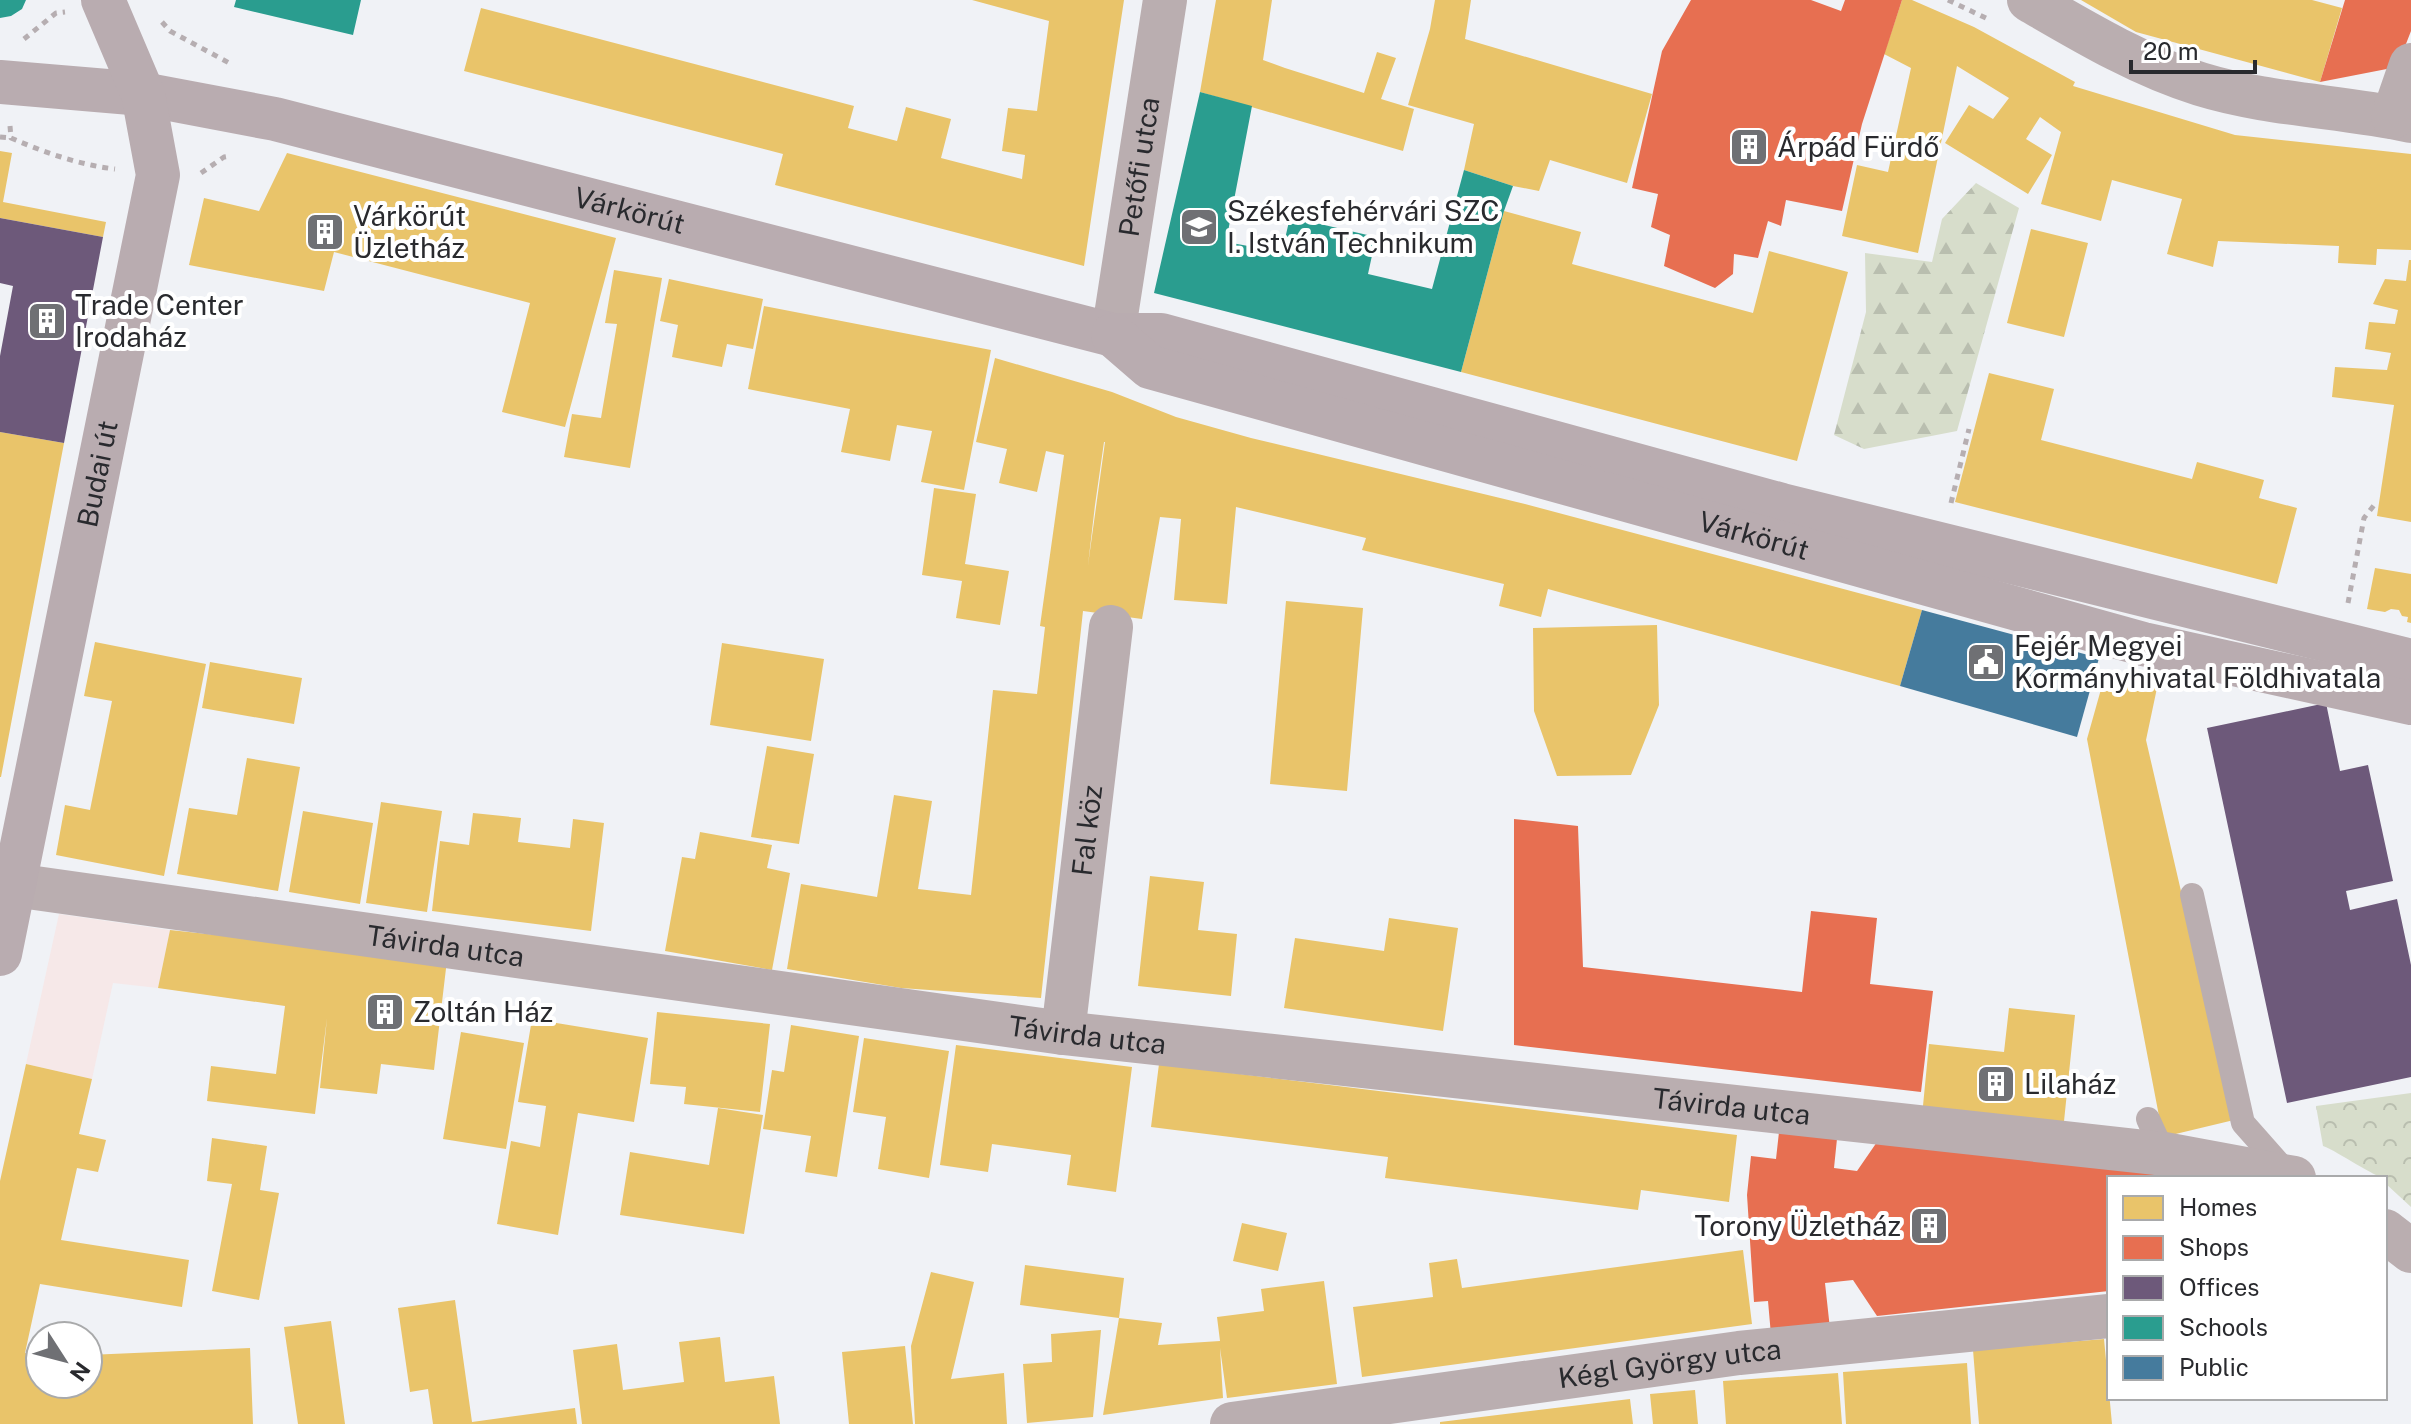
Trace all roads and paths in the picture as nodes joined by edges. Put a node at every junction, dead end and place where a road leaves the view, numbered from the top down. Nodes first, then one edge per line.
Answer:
1 (103, 0) edge
2 (1165, 0) edge
3 (2029, 0) edge
4 (2411, 65) edge
5 (3, 82) edge
6 (143, 94) junction
7 (2395, 118) edge
8 (0, 137) edge
9 (11, 138) junction
10 (235, 155) dead end
11 (158, 175) junction
12 (1113, 335) junction
13 (1969, 429) dead end
14 (2375, 504) dead end
15 (1949, 511) dead end
16 (2345, 616) dead end
17 (1111, 627) dead end
18 (2411, 661) edge
19 (2411, 703) edge
20 (7, 884) edge
21 (2192, 895) dead end
22 (0, 954) edge
23 (1063, 1033) junction
24 (2289, 1176) edge
25 (2291, 1176) edge
26 (2387, 1233) edge
27 (2411, 1251) edge
28 (2411, 1264) edge
29 (2387, 1268) edge
30 (2107, 1316) edge
31 (1232, 1424) edge

1 - 6 street, Budai út
2 - 12 street, Petőfi utca
3 - 7 street
4 - 7 street
5 - 6 street, Várkörút
5 - 9 path
6 - 11 street, Budai út
6 - 12 street, Várkörút
8 - 9 path
9 - 11 path
10 - 11 path
11 - 20 street, Budai út
12 - 18 street, Várkörút
12 - 19 street, Várkörút
13 - 15 path
14 - 16 path
17 - 23 street, Fal köz
20 - 22 street, Budai út
20 - 23 street, Távirda utca
21 - 25 lane
23 - 24 street, Távirda utca
26 - 27 street
28 - 29 street
30 - 31 street, Kégl György utca

